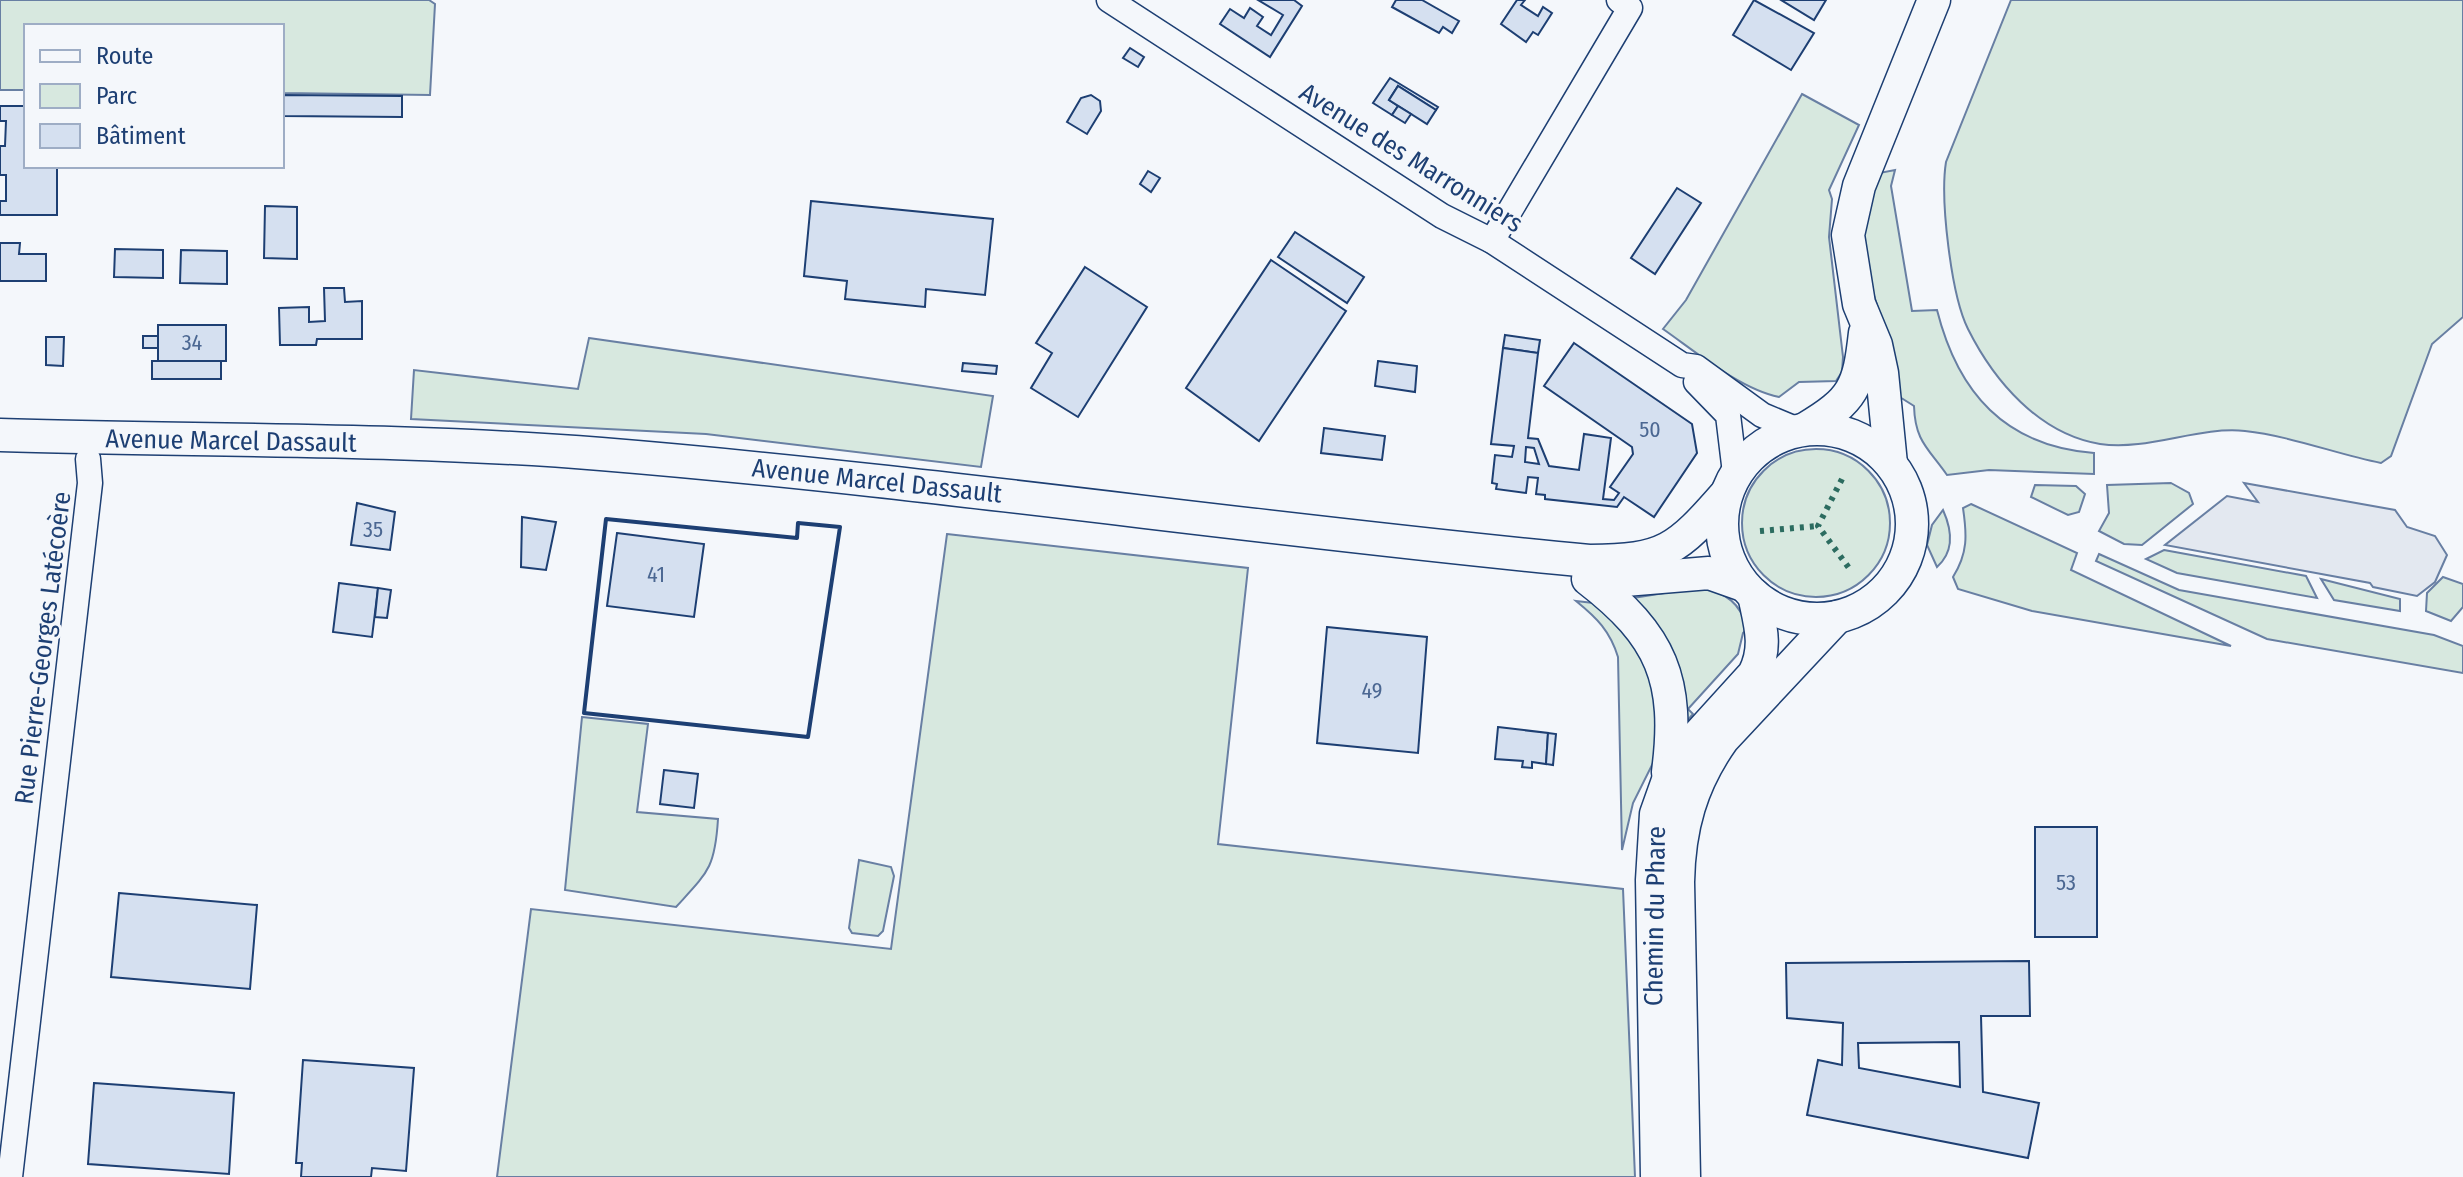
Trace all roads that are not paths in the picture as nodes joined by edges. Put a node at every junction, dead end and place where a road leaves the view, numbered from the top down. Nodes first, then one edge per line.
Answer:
1 (1109, 0) edge
2 (1619, 0) edge
3 (1934, 0) edge
4 (1492, 241) junction
5 (1866, 325) junction
6 (1682, 365) junction
7 (1802, 430) junction
8 (0, 435) edge
9 (0, 457) edge
10 (88, 459) junction
11 (1891, 464) junction
12 (820, 484) junction
13 (1731, 484) junction
14 (1588, 579) junction
15 (1748, 590) junction
16 (1837, 617) junction
17 (1667, 783) junction
18 (10, 1177) edge
19 (1657, 1177) edge
20 (1684, 1177) edge

1 - 4 street, Avenue des Marronniers
2 - 4 street
3 - 5 main road
4 - 6 street, Avenue des Marronniers
5 - 7 main road
5 - 11 main road
6 - 7 street, Avenue des Marronniers
6 - 13 street, Avenue des Marronniers
7 - 11 main road
7 - 13 main road
8 - 12 main road, Avenue Marcel Dassault
9 - 10 main road, Avenue Marcel Dassault
10 - 12 main road, Avenue Marcel Dassault
10 - 18 street, Rue Pierre-Georges Latécoère
11 - 16 main road
12 - 13 main road, Avenue Marcel Dassault
12 - 14 main road, Avenue Marcel Dassault
13 - 15 main road
14 - 15 main road, Avenue Marcel Dassault
14 - 17 main road
15 - 16 main road
15 - 17 main road, Chemin du Phare
16 - 20 main road, Chemin du Phare
17 - 19 main road, Chemin du Phare

